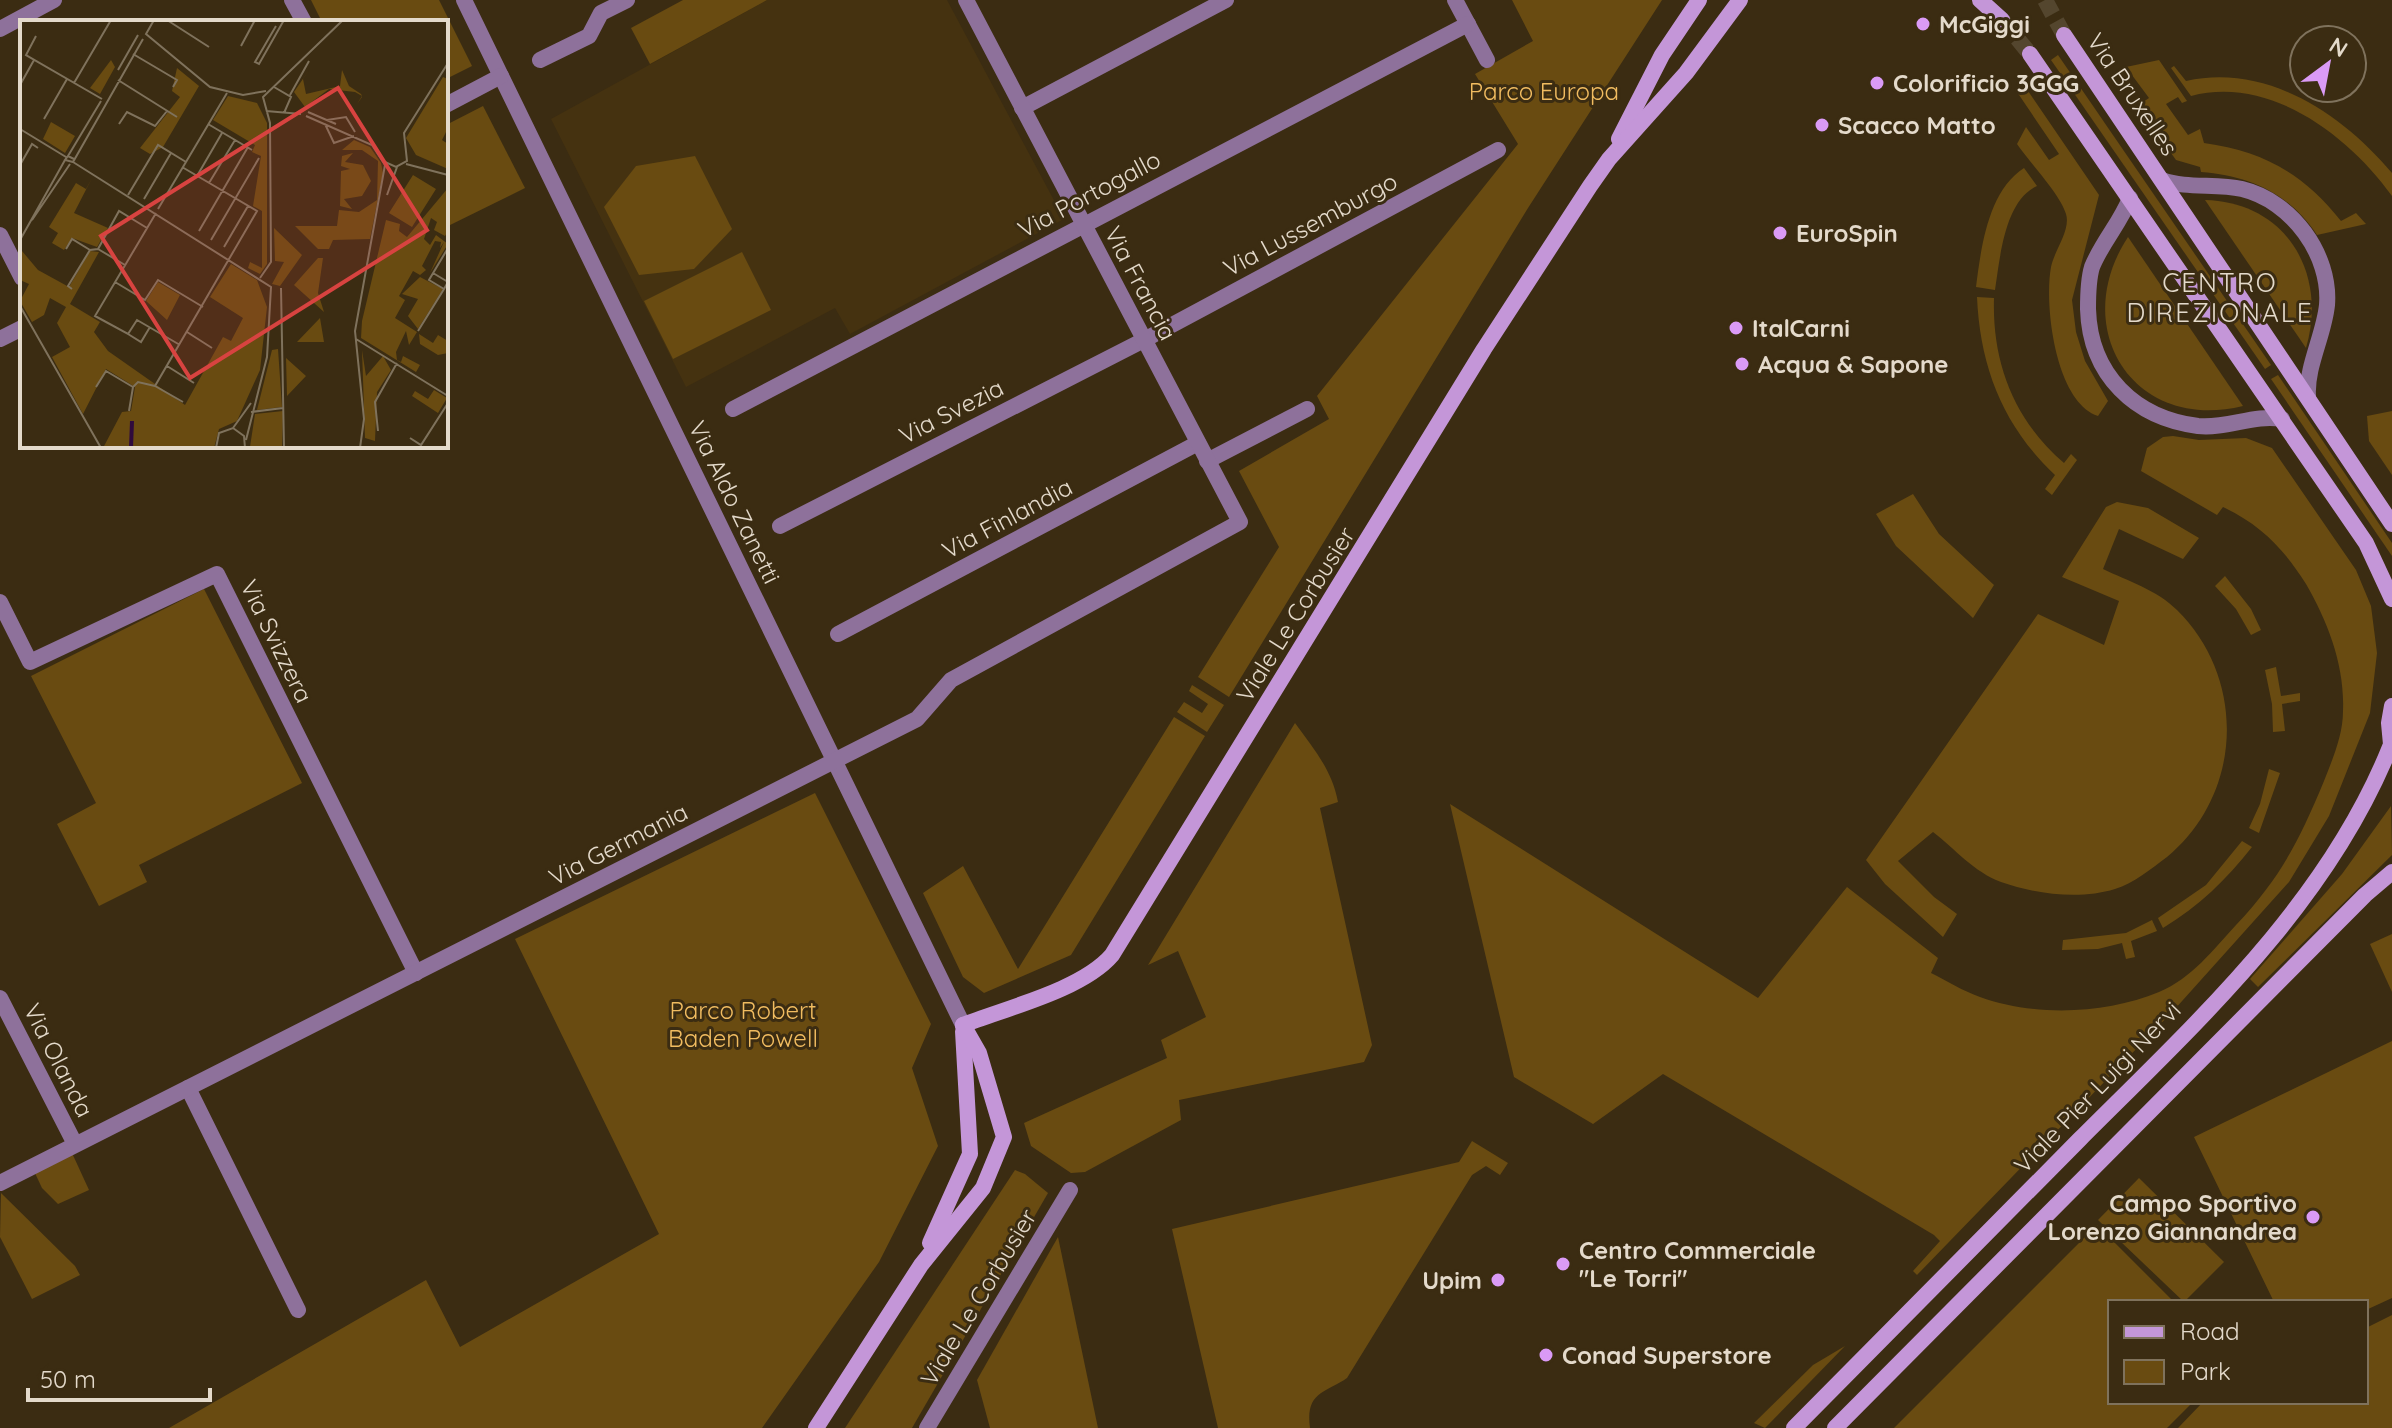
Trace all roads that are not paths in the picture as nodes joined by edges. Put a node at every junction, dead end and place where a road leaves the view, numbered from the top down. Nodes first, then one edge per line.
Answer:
1 (54, 0) edge
2 (292, 0) edge
3 (464, 0) edge
4 (627, 0) edge
5 (966, 0) edge
6 (1226, 0) edge
7 (1455, 0) edge
8 (1699, 0) edge
9 (1740, 0) edge
10 (1980, 0) edge
11 (303, 20) edge
12 (2002, 20) tunnel mouth
13 (1468, 24) junction
14 (0, 29) edge
15 (2064, 35) tunnel mouth
16 (2030, 54) tunnel mouth
17 (540, 60) dead end
18 (1487, 60) dead end
19 (501, 76) junction
20 (448, 104) edge
21 (1022, 108) junction
22 (1498, 150) dead end
23 (1609, 159) junction
24 (2162, 180) junction
25 (2130, 198) junction
26 (1083, 224) junction
27 (0, 235) edge
28 (20, 274) edge
29 (20, 329) edge
30 (0, 339) edge
31 (1144, 340) junction
32 (2308, 396) junction
33 (733, 409) dead end
34 (1307, 409) dead end
35 (2282, 419) junction
36 (1198, 443) junction
37 (1207, 461) junction
38 (1240, 522) joint
39 (2392, 524) edge
40 (780, 526) dead end
41 (2392, 599) edge
42 (0, 602) edge
43 (838, 634) dead end
44 (2392, 706) edge
45 (2391, 751) edge
46 (835, 761) junction
47 (2392, 872) edge
48 (416, 973) junction
49 (0, 998) edge
50 (963, 1025) junction
51 (188, 1088) junction
52 (75, 1144) junction
53 (0, 1183) edge
54 (1070, 1190) dead end
55 (921, 1265) junction
56 (298, 1310) dead end
57 (816, 1428) edge
58 (927, 1428) edge
59 (1794, 1428) edge
60 (1835, 1428) edge

1 - 14 street
2 - 11 street
3 - 19 street, Via Aldo Zanetti
4 - 17 street
5 - 21 street, Via Francia
6 - 21 street
7 - 13 street
8 - 23 street, Viale Le Corbusier
9 - 23 street, Viale Le Corbusier
10 - 12 street
13 - 18 street
13 - 26 street, Via Portogallo
15 - 24 street, Via Bruxelles
16 - 25 street
19 - 20 street
19 - 46 street, Via Aldo Zanetti
21 - 26 street, Via Francia
22 - 31 street, Via Lussemburgo
23 - 50 street, Viale Le Corbusier
24 - 32 street, Via Bruxelles
24 - 32 street, Via Bruxelles
25 - 35 street
25 - 35 street
26 - 31 street, Via Francia
26 - 33 street, Via Portogallo
27 - 28 street
29 - 30 street
31 - 36 street, Via Francia
31 - 40 street, Via Svezia
32 - 39 street, Via Bruxelles
34 - 37 street
35 - 41 street
36 - 37 street, Via Francia
36 - 43 street, Via Finlandia
37 - 38 street, Via Francia
38 - 46 street, Via Germania
42 - 48 street, Via Svizzera
44 - 45 street
45 - 59 street, Viale Pier Luigi Nervi
46 - 48 street, Via Germania
46 - 50 street, Via Aldo Zanetti
47 - 60 street
48 - 51 street, Via Germania
49 - 52 street, Via Olanda
50 - 55 street
50 - 55 street
51 - 52 street, Via Germania
51 - 56 street
52 - 53 street, Via Germania
54 - 58 street, Viale Le Corbusier
55 - 57 street

